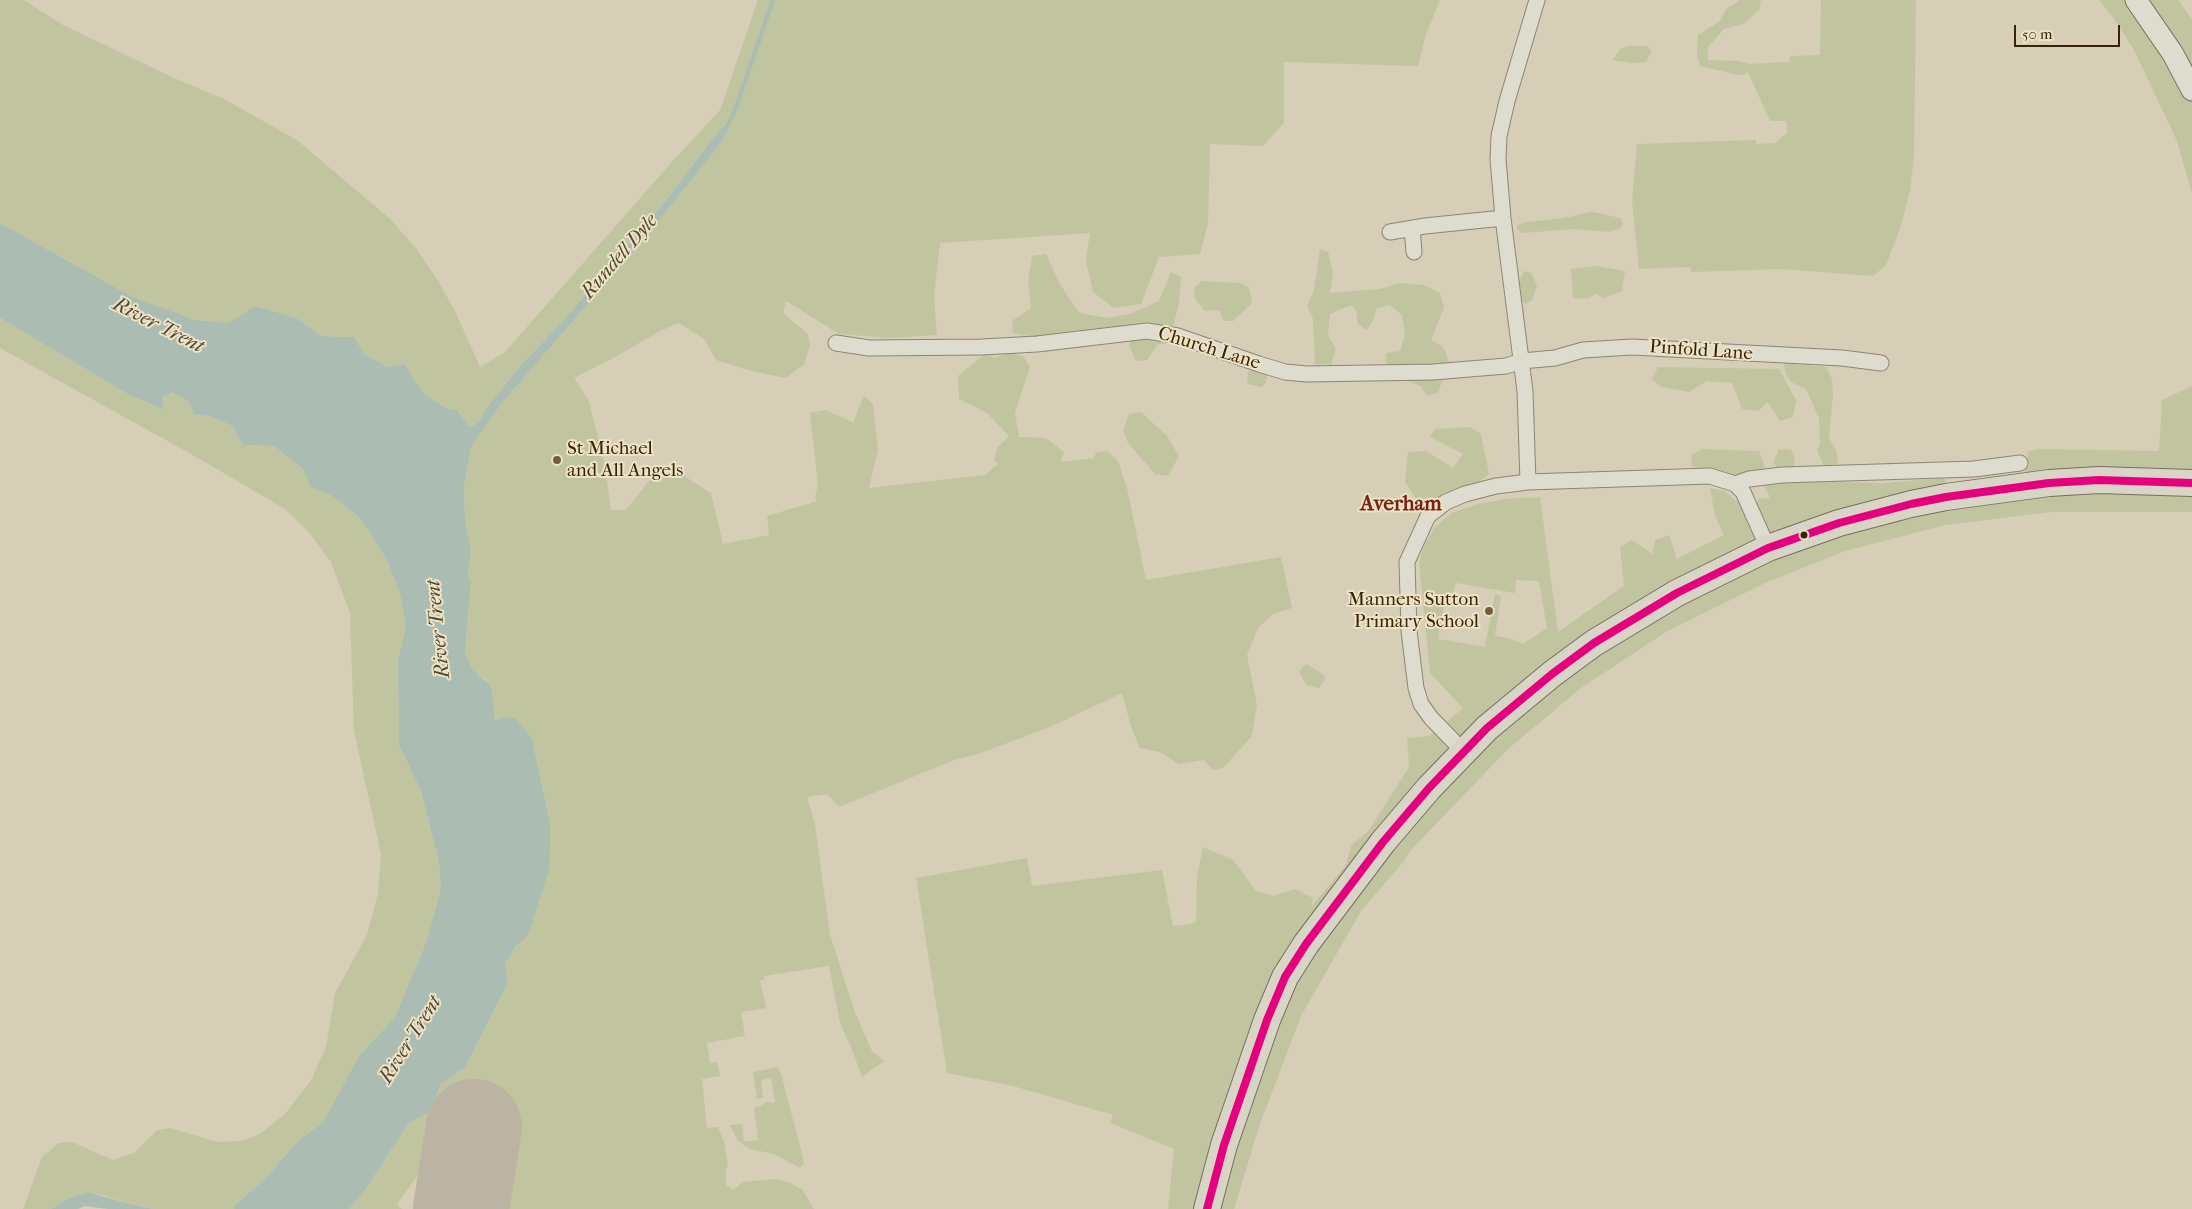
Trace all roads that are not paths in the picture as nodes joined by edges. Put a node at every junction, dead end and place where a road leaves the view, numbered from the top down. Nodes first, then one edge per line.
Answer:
1 (1537, 0) edge
2 (2136, 0) edge
3 (2192, 90) edge
4 (1503, 218) junction
5 (1412, 228) junction
6 (1390, 232) dead end
7 (1414, 252) dead end
8 (836, 342) dead end
9 (1522, 361) junction
10 (1881, 363) dead end
11 (2020, 463) dead end
12 (1528, 482) junction
13 (2192, 483) edge
14 (1735, 484) junction
15 (1768, 548) junction
16 (1463, 751) junction
17 (1207, 1209) edge

1 - 4 street
2 - 3 street
4 - 5 street
4 - 9 street
5 - 6 street
5 - 7 street
8 - 9 street, Church Lane
9 - 10 street, Pinfold Lane
9 - 12 street
11 - 14 street
12 - 14 street
12 - 16 street
13 - 15 highway
14 - 15 street
15 - 16 highway
16 - 17 highway

